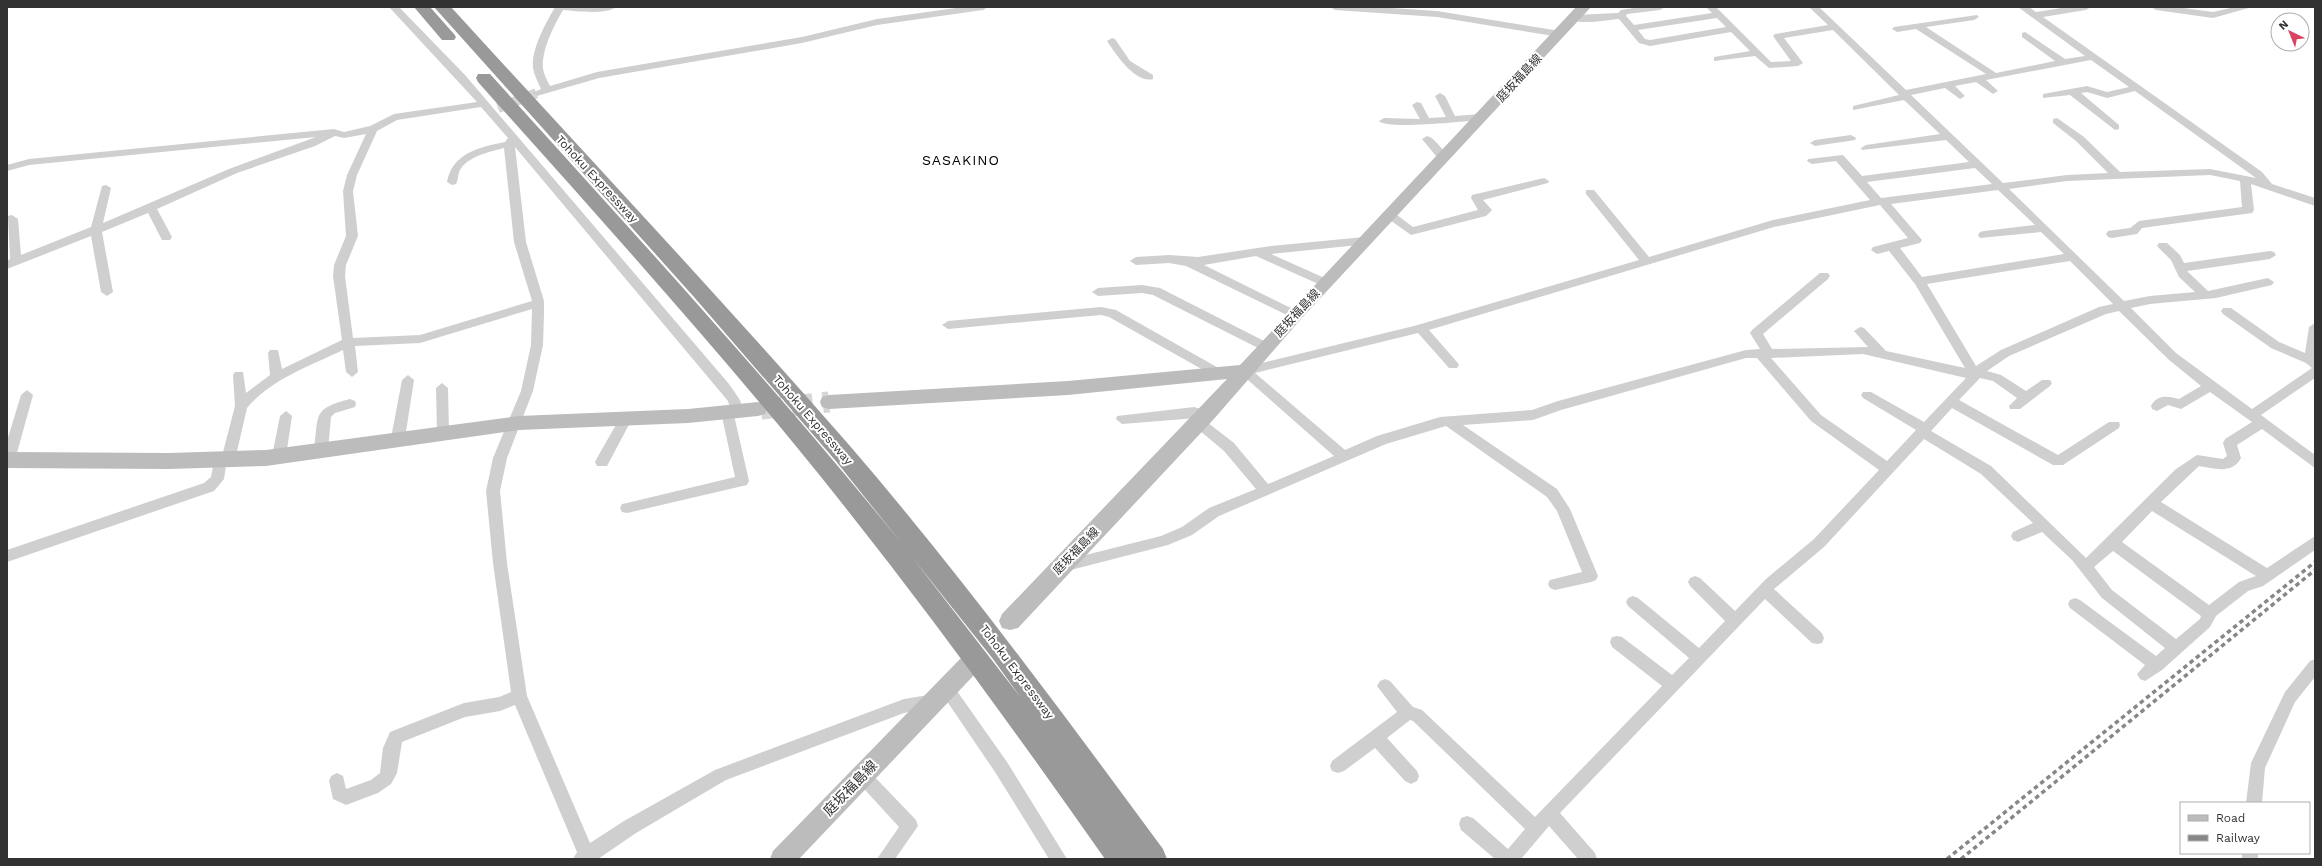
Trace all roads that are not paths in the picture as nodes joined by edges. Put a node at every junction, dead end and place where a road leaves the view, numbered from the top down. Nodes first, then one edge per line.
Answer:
1 (394, 7) edge
2 (422, 7) edge
3 (442, 7) edge
4 (561, 7) edge
5 (610, 7) edge
6 (983, 7) edge
7 (1335, 7) edge
8 (1660, 7) edge
9 (1814, 7) edge
10 (2023, 7) edge
11 (2086, 7) edge
12 (2156, 7) edge
13 (2247, 7) edge
14 (959, 8) edge
15 (1716, 9) edge
16 (2179, 9) edge
17 (1579, 12) edge
18 (2034, 15) junction
19 (1621, 16) junction
20 (1974, 18) dead end
21 (1918, 26) junction
22 (1835, 27) junction
23 (1632, 28) junction
24 (1898, 29) dead end
25 (1734, 30) junction
26 (1560, 34) junction
27 (2025, 35) dead end
28 (1112, 41) dead end
29 (1758, 53) junction
30 (2093, 57) junction
31 (1717, 59) dead end
32 (2064, 62) junction
33 (1993, 75) junction
34 (1149, 77) dead end
35 (1977, 78) junction
36 (1946, 84) junction
37 (2137, 88) junction
38 (547, 90) junction
39 (1993, 91) dead end
40 (2073, 92) junction
41 (537, 93) tunnel mouth
42 (1906, 94) junction
43 (1440, 96) dead end
44 (1960, 96) dead end
45 (2047, 96) dead end
46 (1417, 105) dead end
47 (491, 108) junction
48 (1857, 108) dead end
49 (1481, 118) junction
50 (1452, 119) junction
51 (1384, 121) dead end
52 (1426, 121) junction
53 (2057, 121) dead end
54 (2115, 127) dead end
55 (373, 129) junction
56 (334, 132) junction
57 (1949, 136) junction
58 (1851, 138) dead end
59 (1427, 139) dead end
60 (511, 141) junction
61 (1866, 148) dead end
62 (1445, 156) junction
63 (1828, 158) junction
64 (1812, 161) dead end
65 (1977, 164) junction
66 (7, 168) edge
67 (2116, 176) junction
68 (2245, 179) junction
69 (1858, 180) junction
70 (1544, 181) dead end
71 (452, 182) dead end
72 (2270, 186) junction
73 (2001, 187) junction
74 (106, 188) dead end
75 (1590, 192) dead end
76 (1880, 202) junction
77 (2315, 202) edge
78 (150, 207) junction
79 (1389, 215) junction
80 (12, 219) dead end
81 (2044, 228) junction
82 (96, 230) junction
83 (2112, 234) dead end
84 (1984, 236) dead end
85 (166, 237) dead end
86 (1364, 241) junction
87 (1892, 246) junction
88 (2163, 246) dead end
89 (1877, 250) dead end
90 (1257, 252) junction
91 (2270, 255) dead end
92 (2072, 257) junction
93 (1645, 260) junction
94 (1136, 261) dead end
95 (1189, 262) junction
96 (11, 263) edge
97 (2180, 268) junction
98 (1824, 276) dead end
99 (1919, 281) junction
100 (2268, 282) dead end
101 (1325, 283) junction
102 (107, 292) dead end
103 (1098, 292) dead end
104 (2205, 294) junction
105 (538, 303) junction
106 (2119, 305) junction
107 (2227, 310) dead end
108 (1295, 315) junction
109 (948, 325) dead end
110 (2315, 327) edge
111 (1420, 328) junction
112 (1860, 330) dead end
113 (348, 342) junction
114 (1266, 347) junction
115 (1764, 352) junction
116 (274, 353) dead end
117 (1882, 354) junction
118 (1453, 365) dead end
119 (2313, 366) edge
120 (1245, 371) junction
121 (352, 372) dead end
122 (1218, 373) junction
123 (1976, 374) junction
124 (239, 375) dead end
125 (276, 377) junction
126 (408, 380) dead end
127 (2046, 383) dead end
128 (2210, 386) junction
129 (442, 388) dead end
130 (27, 395) dead end
131 (1866, 396) dead end
132 (2026, 397) junction
133 (1950, 401) junction
134 (829, 402) tunnel mouth
135 (350, 404) dead end
136 (241, 406) junction
137 (2015, 406) dead end
138 (2157, 406) dead end
139 (758, 409) tunnel mouth
140 (732, 412) junction
141 (286, 416) dead end
142 (1202, 418) junction
143 (626, 419) junction
144 (1122, 419) dead end
145 (2257, 419) junction
146 (1449, 422) junction
147 (514, 424) junction
148 (2114, 425) dead end
149 (1924, 430) junction
150 (444, 432) junction
151 (398, 438) junction
152 (321, 450) junction
153 (279, 456) junction
154 (1344, 457) junction
155 (8, 460) edge
156 (224, 460) junction
157 (602, 462) dead end
158 (2315, 463) edge
159 (1888, 469) junction
160 (1266, 492) junction
161 (2152, 504) junction
162 (626, 508) dead end
163 (2044, 525) junction
164 (2018, 536) dead end
165 (2315, 542) edge
166 (2113, 543) junction
167 (7, 556) edge
168 (2086, 566) junction
169 (1060, 567) junction
170 (2267, 575) junction
171 (1695, 582) dead end
172 (1554, 584) dead end
173 (1765, 590) junction
174 (1633, 602) dead end
175 (2075, 604) dead end
176 (2210, 614) junction
177 (1010, 621) dead end
178 (1735, 621) junction
179 (1817, 638) dead end
180 (1617, 642) dead end
181 (2176, 648) junction
182 (1700, 658) junction
183 (2157, 665) junction
184 (968, 666) dead end
185 (2315, 666) edge
186 (2145, 674) dead end
187 (1673, 685) junction
188 (1384, 686) dead end
189 (941, 694) junction
190 (519, 696) junction
191 (1408, 713) junction
192 (1376, 738) junction
193 (1338, 766) dead end
194 (862, 775) junction
195 (1411, 776) dead end
196 (337, 781) dead end
197 (2254, 802) edge
198 (1549, 814) junction
199 (1468, 824) dead end
200 (1536, 829) junction
201 (586, 858) edge
202 (782, 859) edge
203 (885, 859) edge
204 (1059, 859) edge
205 (1122, 859) edge
206 (1153, 859) edge
207 (1507, 859) edge
208 (1510, 859) edge
209 (1589, 859) edge

1 - 47 street
2 - 205 highway, Tohoku Expressway
3 - 206 highway, Tohoku Expressway
4 - 5 street
4 - 38 street
6 - 14 street
7 - 26 street
8 - 19 street
9 - 22 street
10 - 18 street
11 - 18 street
12 - 16 street
13 - 16 street
14 - 38 street
15 - 23 street
15 - 25 street
17 - 19 street
17 - 26 main road, 庭坂福島線
18 - 30 street
19 - 23 street
20 - 21 street
21 - 24 street
21 - 33 street
22 - 29 street
22 - 42 street
23 - 25 street
25 - 29 street
26 - 49 main road, 庭坂福島線
27 - 32 street
28 - 34 street
29 - 31 street
30 - 32 street
30 - 37 street
32 - 33 street
33 - 35 street
35 - 36 street
35 - 39 street
36 - 42 street
36 - 44 street
37 - 40 street
37 - 72 street
38 - 41 street
40 - 45 street
40 - 54 street
42 - 48 street
42 - 57 street
43 - 50 street
46 - 52 street
47 - 55 street
47 - 60 street
49 - 50 street
49 - 62 main road, 庭坂福島線
50 - 52 street
51 - 52 street
53 - 67 street
55 - 56 street
55 - 113 street
56 - 66 street
56 - 78 street
57 - 61 street
57 - 65 street
58 - 63 street
59 - 62 street
60 - 71 street
60 - 105 street
60 - 140 street
62 - 79 main road, 庭坂福島線
63 - 64 street
63 - 69 street
65 - 69 street
65 - 73 street
67 - 68 street
67 - 73 street
68 - 72 street
68 - 83 street
69 - 76 street
70 - 79 street
72 - 77 street
73 - 76 street
73 - 81 street
74 - 82 street
75 - 93 street
76 - 87 street
76 - 93 street
78 - 82 street
78 - 85 street
79 - 86 main road, 庭坂福島線
80 - 96 street
81 - 84 street
81 - 92 street
82 - 96 street
82 - 102 street
86 - 90 street
86 - 101 main road, 庭坂福島線
87 - 89 street
87 - 99 street
88 - 97 street
90 - 95 street
90 - 101 street
91 - 97 street
92 - 99 street
92 - 106 street
93 - 111 street
94 - 95 street
95 - 108 street
97 - 104 street
98 - 115 street
99 - 123 street
100 - 104 street
101 - 108 main road, 庭坂福島線
103 - 114 street
104 - 106 street
105 - 113 street
105 - 147 street
106 - 123 street
106 - 128 street
107 - 119 street
108 - 114 main road, 庭坂福島線
109 - 122 street
110 - 119 street
111 - 118 street
111 - 120 street
112 - 117 street
113 - 121 street
113 - 125 street
114 - 120 main road, 庭坂福島線
115 - 117 street
115 - 146 street
115 - 159 street
116 - 125 street
117 - 123 street
119 - 145 street
120 - 122 main road
120 - 142 main road, 庭坂福島線
120 - 154 street
122 - 134 main road
123 - 132 street
123 - 133 street
124 - 136 street
125 - 136 street
126 - 151 street
127 - 132 street
128 - 138 street
128 - 145 street
129 - 150 street
130 - 155 street
131 - 149 street
132 - 137 street
133 - 148 street
133 - 149 street
135 - 152 street
136 - 156 street
139 - 140 main road
140 - 143 main road
140 - 162 street
141 - 153 street
142 - 144 street
142 - 160 street
142 - 169 main road, 庭坂福島線
143 - 147 main road
143 - 157 street
145 - 158 street
145 - 161 street
146 - 154 street
146 - 172 street
147 - 150 main road
147 - 190 street
149 - 159 street
149 - 163 street
150 - 151 main road
151 - 152 main road
152 - 153 main road
153 - 156 main road
154 - 160 street
155 - 156 main road
156 - 167 street
159 - 173 street
160 - 169 street
161 - 166 street
161 - 170 street
163 - 164 street
163 - 168 street
165 - 170 street
166 - 168 street
166 - 176 street
168 - 181 street
169 - 177 main road, 庭坂福島線
170 - 176 street
171 - 178 street
173 - 178 street
173 - 179 street
174 - 182 street
175 - 183 street
176 - 181 street
178 - 182 street
180 - 187 street
181 - 183 street
182 - 187 street
183 - 186 street
184 - 189 main road, 庭坂福島線
185 - 197 street
187 - 198 street
188 - 191 street
189 - 194 main road, 庭坂福島線
189 - 201 street
189 - 204 street
190 - 196 street
190 - 201 street
191 - 192 street
191 - 200 street
192 - 193 street
192 - 195 street
194 - 202 main road, 庭坂福島線
194 - 203 street
198 - 200 street
198 - 209 street
199 - 207 street
200 - 208 street

